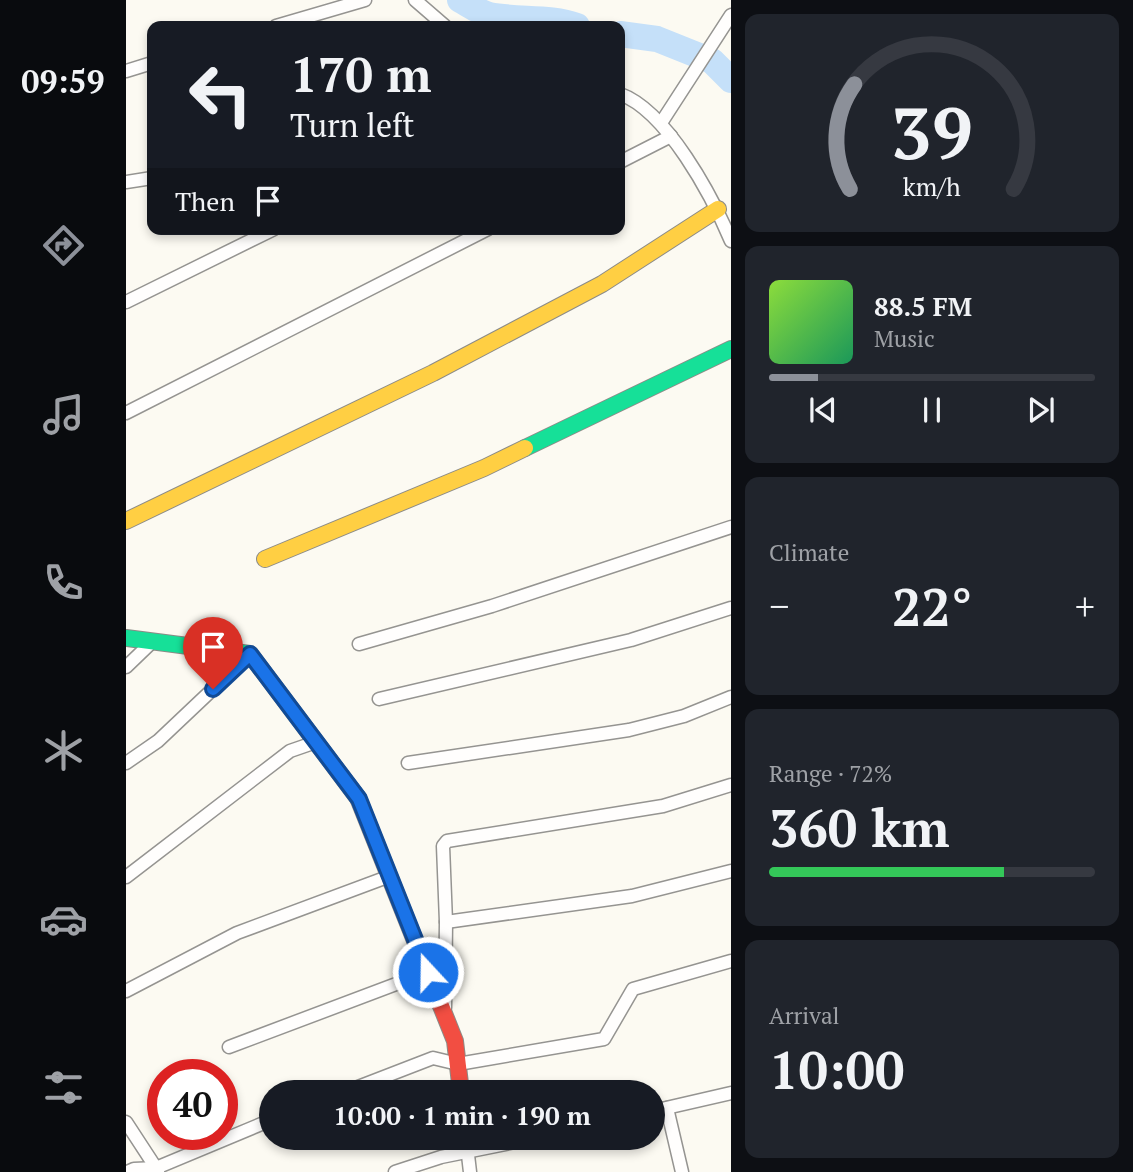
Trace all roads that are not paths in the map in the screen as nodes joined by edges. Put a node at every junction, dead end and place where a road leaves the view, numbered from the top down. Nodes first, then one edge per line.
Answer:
1 (365, 0) edge
2 (415, 0) edge
3 (730, 15) edge
4 (293, 21) edge
5 (439, 21) edge
6 (147, 65) edge
7 (126, 71) edge
8 (625, 97) edge
9 (661, 123) junction
10 (671, 136) junction
11 (625, 159) edge
12 (147, 179) edge
13 (126, 182) edge
14 (718, 209) junction
15 (262, 235) edge
16 (476, 235) edge
17 (730, 241) edge
18 (126, 302) edge
19 (730, 349) edge
20 (126, 413) edge
21 (126, 521) edge
22 (730, 527) edge
23 (265, 559) dead end
24 (730, 608) edge
25 (126, 638) edge
26 (153, 641) junction
27 (359, 644) dead end
28 (250, 654) junction
29 (126, 667) edge
30 (730, 697) edge
31 (379, 699) dead end
32 (316, 742) junction
33 (126, 762) edge
34 (408, 764) dead end
35 (730, 785) edge
36 (730, 871) edge
37 (390, 876) junction
38 (126, 877) edge
39 (446, 922) junction
40 (730, 961) edge
41 (428, 972) junction
42 (126, 991) edge
43 (444, 1018) junction
44 (229, 1047) dead end
45 (458, 1064) junction
46 (376, 1080) edge
47 (460, 1080) edge
48 (730, 1093) edge
49 (667, 1108) joint
50 (126, 1122) edge
51 (259, 1125) edge
52 (468, 1150) edge
53 (481, 1150) edge
54 (468, 1153) junction
55 (158, 1170) edge
56 (127, 1172) edge
57 (395, 1172) edge
58 (470, 1172) edge
59 (682, 1172) edge

1 - 4 street
2 - 5 street
3 - 9 street
6 - 7 street
8 - 9 street
9 - 10 street
10 - 11 street
10 - 14 street
12 - 13 street
14 - 17 street
14 - 21 street
15 - 18 street
16 - 20 street
19 - 23 street
22 - 27 street
24 - 31 street
25 - 26 street
26 - 28 street
26 - 29 street
28 - 32 street
28 - 33 street
30 - 34 street
32 - 37 street
32 - 38 street
35 - 39 street
36 - 39 street
37 - 41 street
37 - 42 street
39 - 43 street
40 - 45 street
41 - 43 street
41 - 44 street
43 - 45 street
45 - 46 street
45 - 47 street
48 - 49 street
49 - 59 street
50 - 55 street
51 - 55 street
52 - 54 street
53 - 54 street
54 - 57 street
54 - 58 street
55 - 56 street

